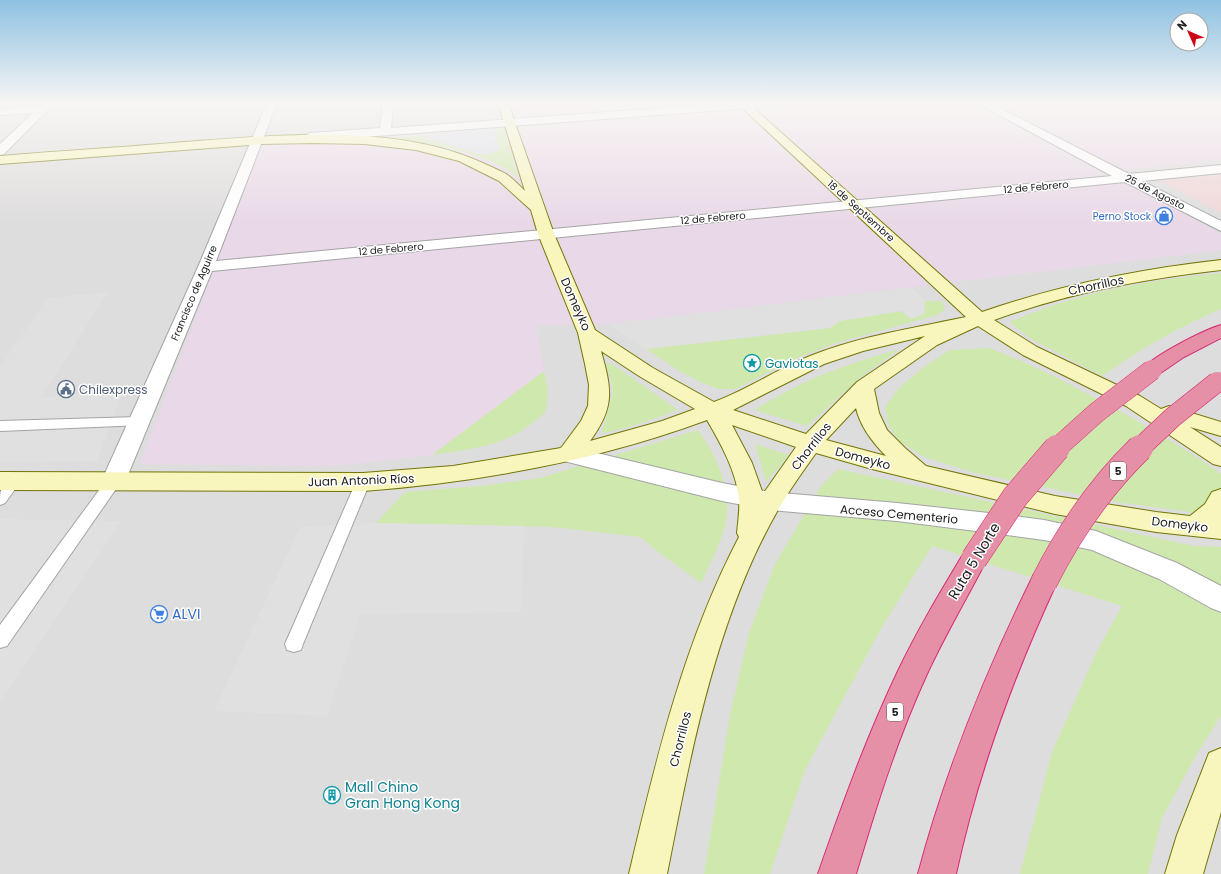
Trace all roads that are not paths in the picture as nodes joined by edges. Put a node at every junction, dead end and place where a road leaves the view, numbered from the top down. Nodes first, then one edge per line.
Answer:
1 (14, 144) edge
2 (217, 144) edge
3 (255, 144) edge
4 (390, 144) edge
5 (517, 144) edge
6 (787, 144) edge
7 (1061, 144) edge
8 (1, 159) edge
9 (1221, 169) edge
10 (1128, 178) junction
11 (854, 204) junction
12 (538, 211) junction
13 (1221, 227) edge
14 (546, 234) junction
15 (1221, 265) edge
16 (206, 267) junction
17 (979, 319) junction
18 (1221, 330) edge
19 (587, 333) junction
20 (1219, 381) edge
21 (864, 387) junction
22 (1132, 401) junction
23 (713, 411) junction
24 (138, 422) junction
25 (0, 426) edge
26 (1221, 429) edge
27 (811, 444) junction
28 (568, 454) junction
29 (1220, 460) edge
30 (925, 475) junction
31 (7, 481) edge
32 (113, 482) junction
33 (363, 482) junction
34 (1221, 498) edge
35 (0, 499) edge
36 (761, 499) junction
37 (1194, 526) junction
38 (1221, 529) edge
39 (1221, 600) edge
40 (0, 640) edge
41 (294, 644) dead end
42 (1221, 765) edge
43 (940, 867) edge
44 (648, 874) edge
45 (837, 874) edge
46 (1184, 874) edge

1 - 8 street
2 - 8 main road, Domeyko
3 - 16 street, Francisco de Aguirre
4 - 12 main road, Domeyko
5 - 12 main road, Domeyko
6 - 11 main road, 18 de Septiembre
7 - 10 street, 25 de Agosto
9 - 10 street, 12 de Febrero
10 - 11 street, 12 de Febrero
10 - 13 street, 25 de Agosto
11 - 14 street, 12 de Febrero
11 - 17 main road, 18 de Septiembre
12 - 14 main road, Domeyko
14 - 16 street, 12 de Febrero
14 - 19 main road, Domeyko
15 - 17 main road, Chorrillos
16 - 24 street, Francisco de Aguirre
17 - 21 main road, Chorrillos
17 - 22 main road, 18 de Septiembre
17 - 23 main road, Juan Antonio Ríos
18 - 45 highway, Ruta 5 Norte / 5, bridge
19 - 23 main road, Domeyko
19 - 28 main road
20 - 43 highway, 5, bridge
21 - 27 main road, Chorrillos
21 - 30 main road
22 - 26 main road
22 - 29 main road
23 - 27 main road, Domeyko
23 - 28 main road, Juan Antonio Ríos
23 - 36 main road
24 - 25 lane
24 - 32 street, Francisco de Aguirre
27 - 30 main road, Domeyko
27 - 36 main road, Chorrillos
28 - 33 main road, Juan Antonio Ríos
28 - 36 street, Acceso Cementerio
30 - 37 main road, Domeyko
31 - 32 main road, Juan Antonio Ríos
31 - 35 lane
32 - 33 main road, Juan Antonio Ríos
32 - 40 lane
33 - 41 lane
34 - 37 main road
36 - 39 street, Acceso Cementerio
36 - 44 main road, Chorrillos
37 - 38 main road, Domeyko
42 - 46 main road

